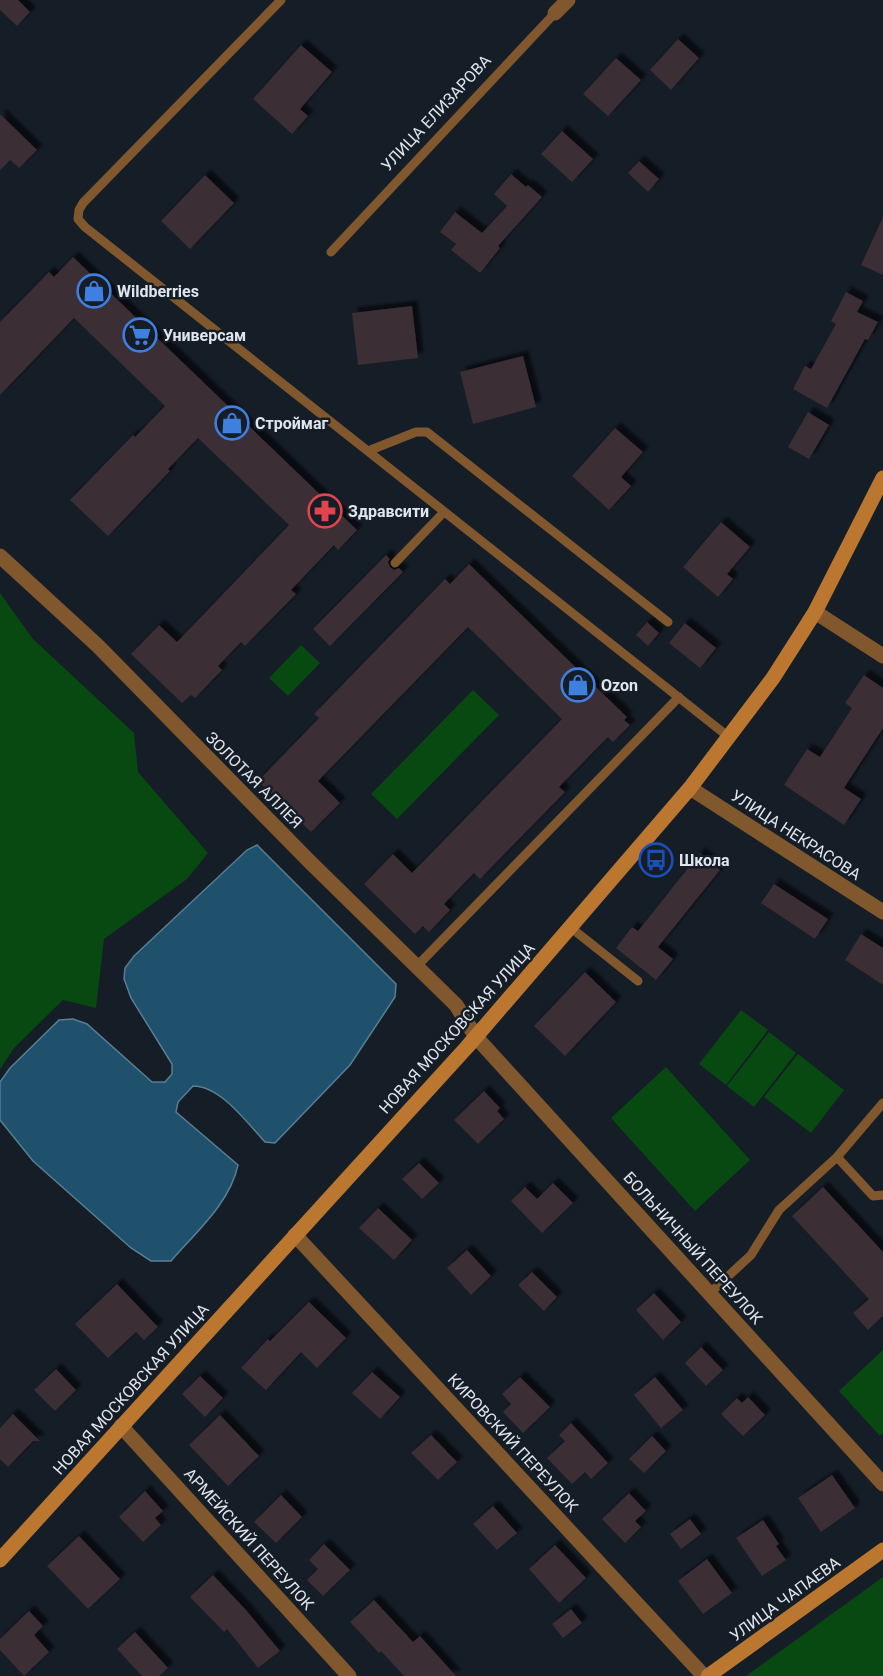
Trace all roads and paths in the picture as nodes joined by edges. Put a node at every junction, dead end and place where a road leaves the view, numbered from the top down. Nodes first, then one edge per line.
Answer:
1 (281, 0) edge
2 (568, 0) edge
3 (555, 13) joint
4 (331, 252) dead end
5 (368, 451) junction
6 (883, 478) edge
7 (444, 512) junction
8 (0, 556) edge
9 (394, 563) dead end
10 (815, 612) junction
11 (668, 622) dead end
12 (883, 656) edge
13 (679, 697) junction
14 (730, 738) junction
15 (690, 788) junction
16 (883, 912) edge
17 (570, 927) junction
18 (417, 966) junction
19 (638, 981) dead end
20 (476, 1036) junction
21 (883, 1103) edge
22 (837, 1157) junction
23 (883, 1194) edge
24 (295, 1235) junction
25 (710, 1293) junction
26 (122, 1426) junction
27 (883, 1484) edge
28 (883, 1550) edge
29 (0, 1560) edge
30 (349, 1676) edge
31 (706, 1676) edge

1 - 5 lane
2 - 3 street, УЛИЦА ЕЛИЗАРОВА
3 - 4 lane, УЛИЦА ЕЛИЗАРОВА
5 - 7 lane
5 - 11 lane
6 - 10 street, НОВАЯ МОСКОВСКАЯ УЛИЦА
7 - 9 lane
7 - 13 lane
8 - 18 street, ЗОЛОТАЯ АЛЛЕЯ
10 - 12 street
10 - 14 street, НОВАЯ МОСКОВСКАЯ УЛИЦА
13 - 14 lane
13 - 18 lane
14 - 15 street, НОВАЯ МОСКОВСКАЯ УЛИЦА
15 - 16 street, УЛИЦА НЕКРАСОВА
15 - 17 street, НОВАЯ МОСКОВСКАЯ УЛИЦА
17 - 19 lane
17 - 20 street, НОВАЯ МОСКОВСКАЯ УЛИЦА
18 - 20 street, ЗОЛОТАЯ АЛЛЕЯ
20 - 24 street, НОВАЯ МОСКОВСКАЯ УЛИЦА
20 - 25 street, БОЛЬНИЧНЫЙ ПЕРЕУЛОК
21 - 22 lane
22 - 23 lane
22 - 25 lane
24 - 26 street, НОВАЯ МОСКОВСКАЯ УЛИЦА
24 - 31 street, КИРОВСКИЙ ПЕРЕУЛОК
25 - 27 street, БОЛЬНИЧНЫЙ ПЕРЕУЛОК
26 - 29 street, НОВАЯ МОСКОВСКАЯ УЛИЦА
26 - 30 street, АРМЕЙСКИЙ ПЕРЕУЛОК
28 - 31 street, УЛИЦА ЧАПАЕВА

